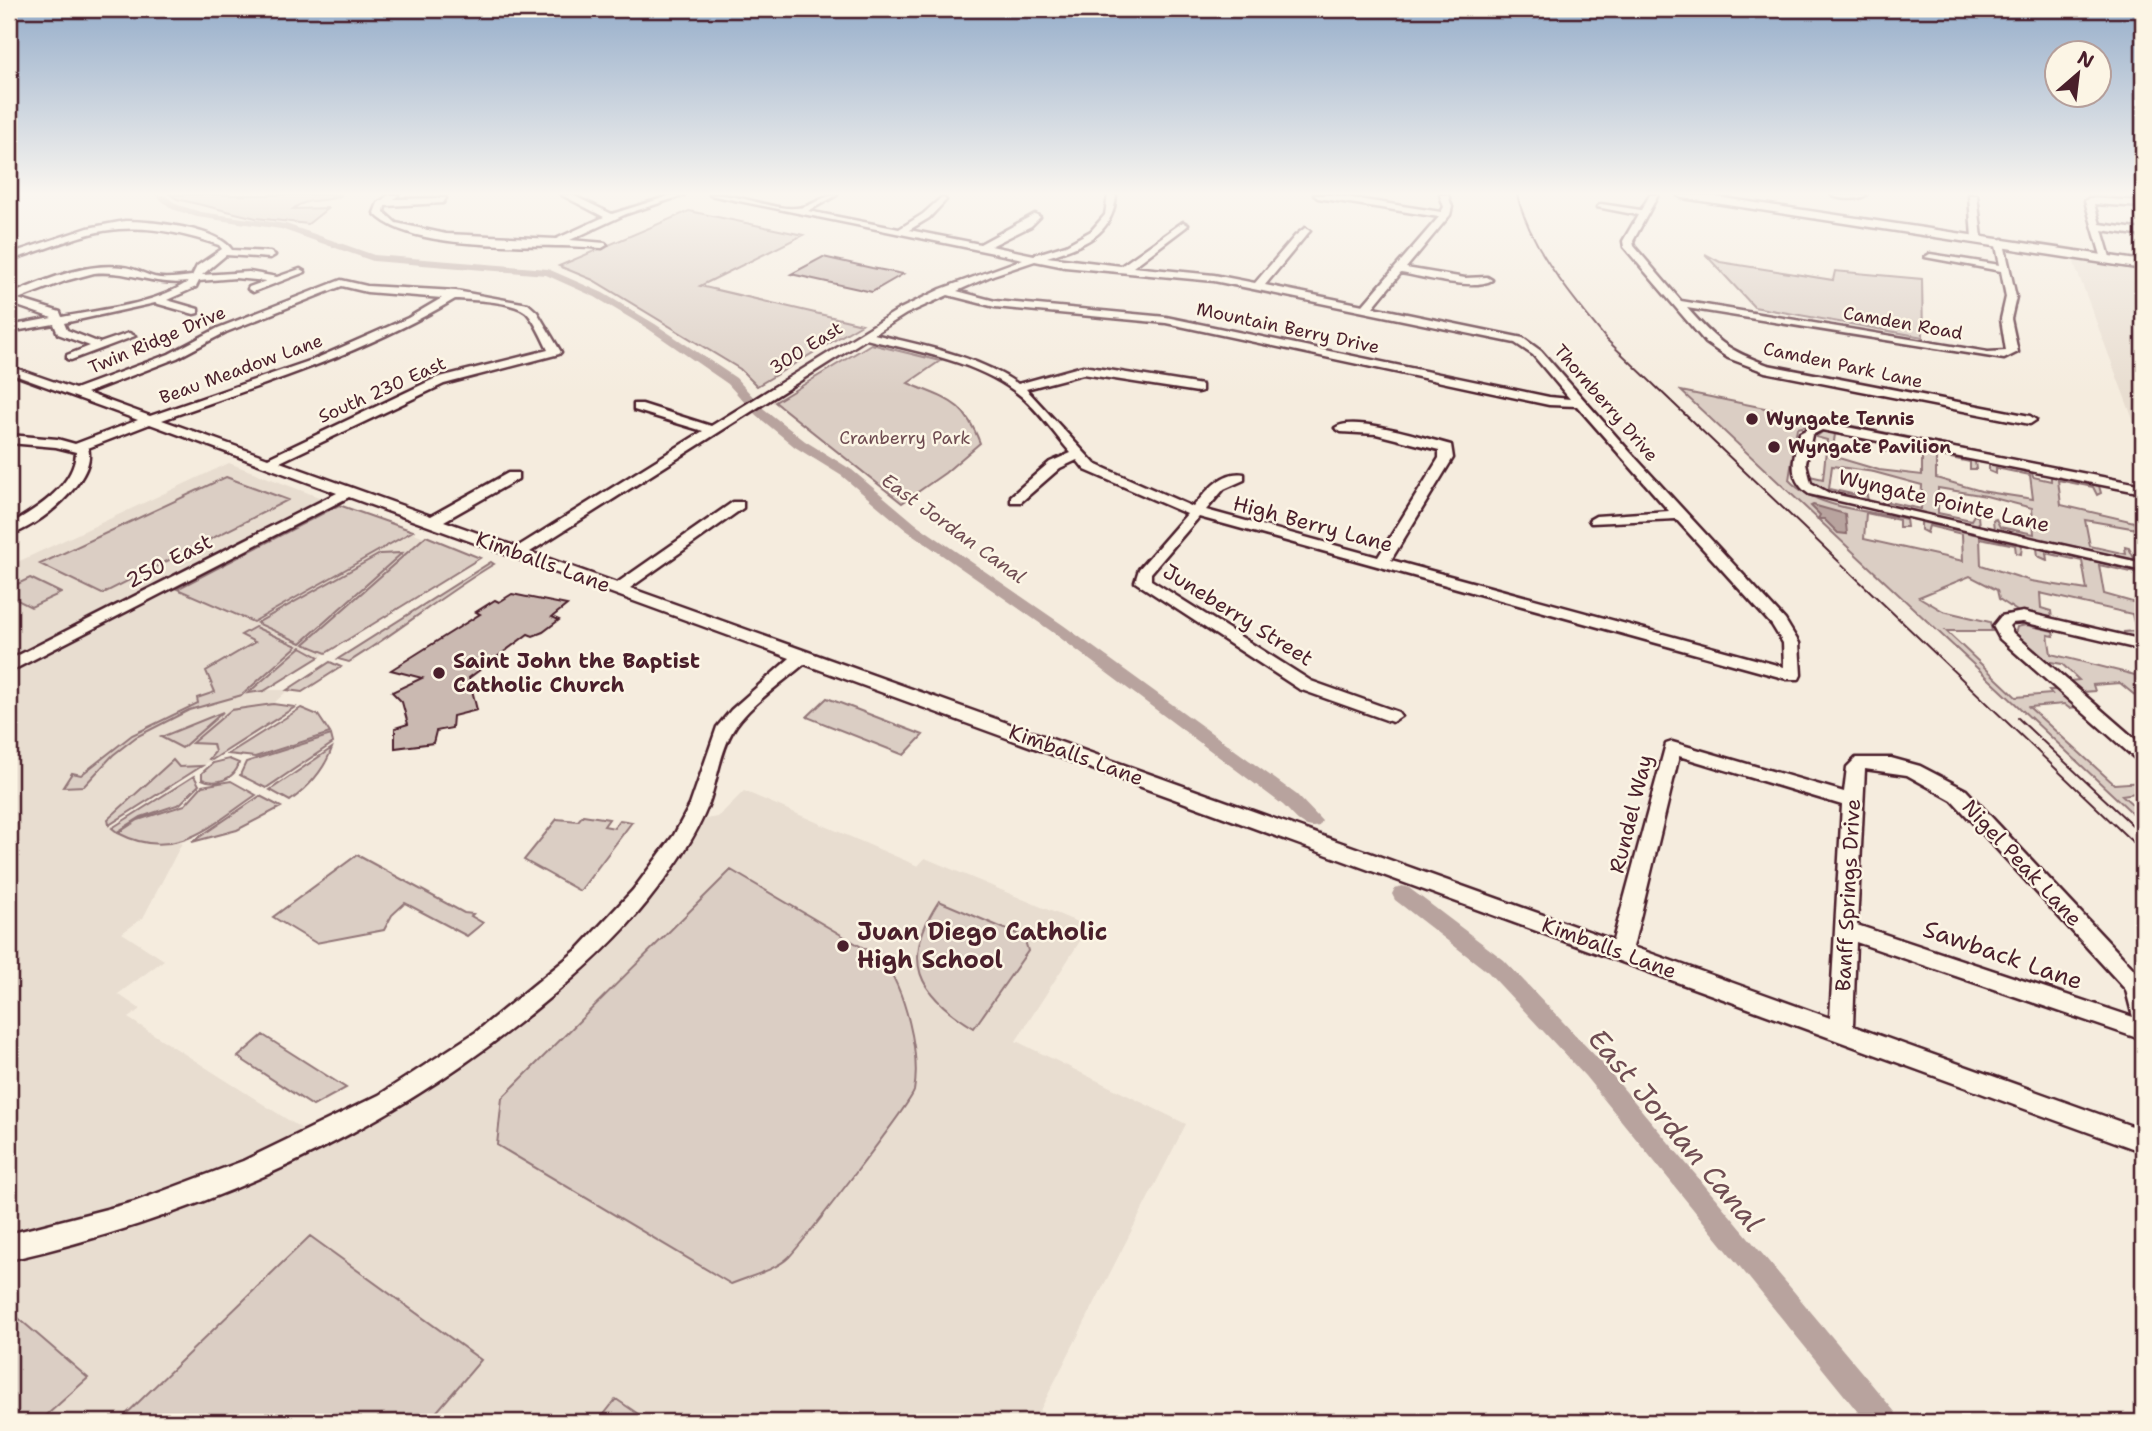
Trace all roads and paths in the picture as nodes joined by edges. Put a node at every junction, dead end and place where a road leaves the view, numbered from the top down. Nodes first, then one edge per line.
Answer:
1 (209, 262) edge
2 (1029, 262) edge
3 (1061, 262) edge
4 (1134, 262) edge
5 (1280, 262) edge
6 (1406, 262) edge
7 (1641, 262) edge
8 (1960, 262) edge
9 (2004, 262) edge
10 (1124, 269) junction
11 (2006, 269) junction
12 (1399, 270) junction
13 (300, 272) dead end
14 (196, 277) junction
15 (277, 280) junction
16 (1487, 280) dead end
17 (1257, 287) junction
18 (253, 289) dead end
19 (945, 291) junction
20 (456, 294) junction
21 (9, 299) edge
22 (157, 300) junction
23 (1676, 303) junction
24 (1366, 308) junction
25 (194, 311) dead end
26 (60, 320) junction
27 (9, 329) edge
28 (863, 335) junction
29 (129, 336) dead end
30 (99, 346) junction
31 (555, 352) joint
32 (71, 357) dead end
33 (9, 369) edge
34 (26, 376) junction
35 (9, 382) edge
36 (1019, 387) junction
37 (1198, 388) dead end
38 (75, 393) junction
39 (1580, 403) junction
40 (638, 407) dead end
41 (2030, 420) dead end
42 (151, 421) junction
43 (1341, 428) dead end
44 (712, 430) junction
45 (9, 439) edge
46 (82, 450) junction
47 (1077, 455) junction
48 (267, 463) junction
49 (513, 476) dead end
50 (1239, 477) dead end
51 (2143, 489) edge
52 (349, 492) junction
53 (1016, 499) dead end
54 (738, 505) dead end
55 (1195, 513) junction
56 (1680, 515) junction
57 (1596, 520) dead end
58 (431, 522) junction
59 (9, 531) edge
60 (517, 553) junction
61 (1381, 564) junction
62 (2143, 567) edge
63 (618, 589) junction
64 (2143, 645) edge
65 (803, 656) junction
66 (9, 667) edge
67 (1793, 675) joint
68 (1392, 716) dead end
69 (2143, 756) edge
70 (1862, 762) joint
71 (1852, 801) junction
72 (1845, 930) junction
73 (1621, 952) junction
74 (2143, 1014) edge
75 (2143, 1030) edge
76 (1841, 1031) junction
77 (2143, 1141) edge
78 (9, 1247) edge

1 - 14 street
2 - 19 street, 300 East
3 - 10 street, Thornberry Drive
4 - 10 street
5 - 17 street
6 - 12 street
7 - 23 street, Camden Park Lane
8 - 11 street
9 - 11 street, Camden Road
10 - 17 street, Thornberry Drive
11 - 23 street, Camden Road
12 - 16 street
12 - 24 street
13 - 15 street
14 - 15 street
14 - 21 street
14 - 22 street
15 - 18 street
17 - 24 street, Thornberry Drive
19 - 28 street, 300 East
19 - 39 street, Mountain Berry Drive
20 - 31 street, Twin Ridge Drive
20 - 38 street, Twin Ridge Drive
20 - 42 street, Beau Meadow Lane
21 - 26 street
22 - 25 street
22 - 26 street
23 - 41 street, Camden Park Lane
24 - 39 street, Thornberry Drive
26 - 27 street
26 - 30 street
28 - 36 street, High Berry Lane
28 - 44 street, 300 East
29 - 30 street
30 - 32 street
31 - 48 street, South 230 East
33 - 34 street, Kimballs Lane
34 - 35 street
34 - 38 street, Kimballs Lane
36 - 37 street
36 - 47 street, High Berry Lane
38 - 42 street, Kimballs Lane
39 - 56 street, Thornberry Drive
40 - 44 street
42 - 46 street, Beau Meadow Lane
42 - 48 street, Kimballs Lane
43 - 61 street
44 - 60 street, 300 East
45 - 46 street
46 - 59 street
47 - 53 street
47 - 55 street, High Berry Lane
48 - 52 street, Kimballs Lane
49 - 58 street
50 - 55 street, Juneberry Street
51 - 62 street, Wyngate Pointe Lane
52 - 58 street, Kimballs Lane
52 - 66 street, 250 East
54 - 63 street
55 - 61 street, High Berry Lane
55 - 68 street, Juneberry Street
56 - 57 street
56 - 67 street, Thornberry Drive
58 - 60 street, Kimballs Lane
60 - 63 street, Kimballs Lane
61 - 67 street, High Berry Lane
63 - 65 street, Kimballs Lane
64 - 69 street
65 - 73 street, Kimballs Lane
65 - 78 street
70 - 71 street, Banff Springs Drive
70 - 74 street, Nigel Peak Lane
71 - 72 street, Banff Springs Drive
71 - 73 street, Rundel Way
72 - 75 street, Sawback Lane
72 - 76 street, Banff Springs Drive
73 - 76 street, Kimballs Lane
76 - 77 street, Kimballs Lane

